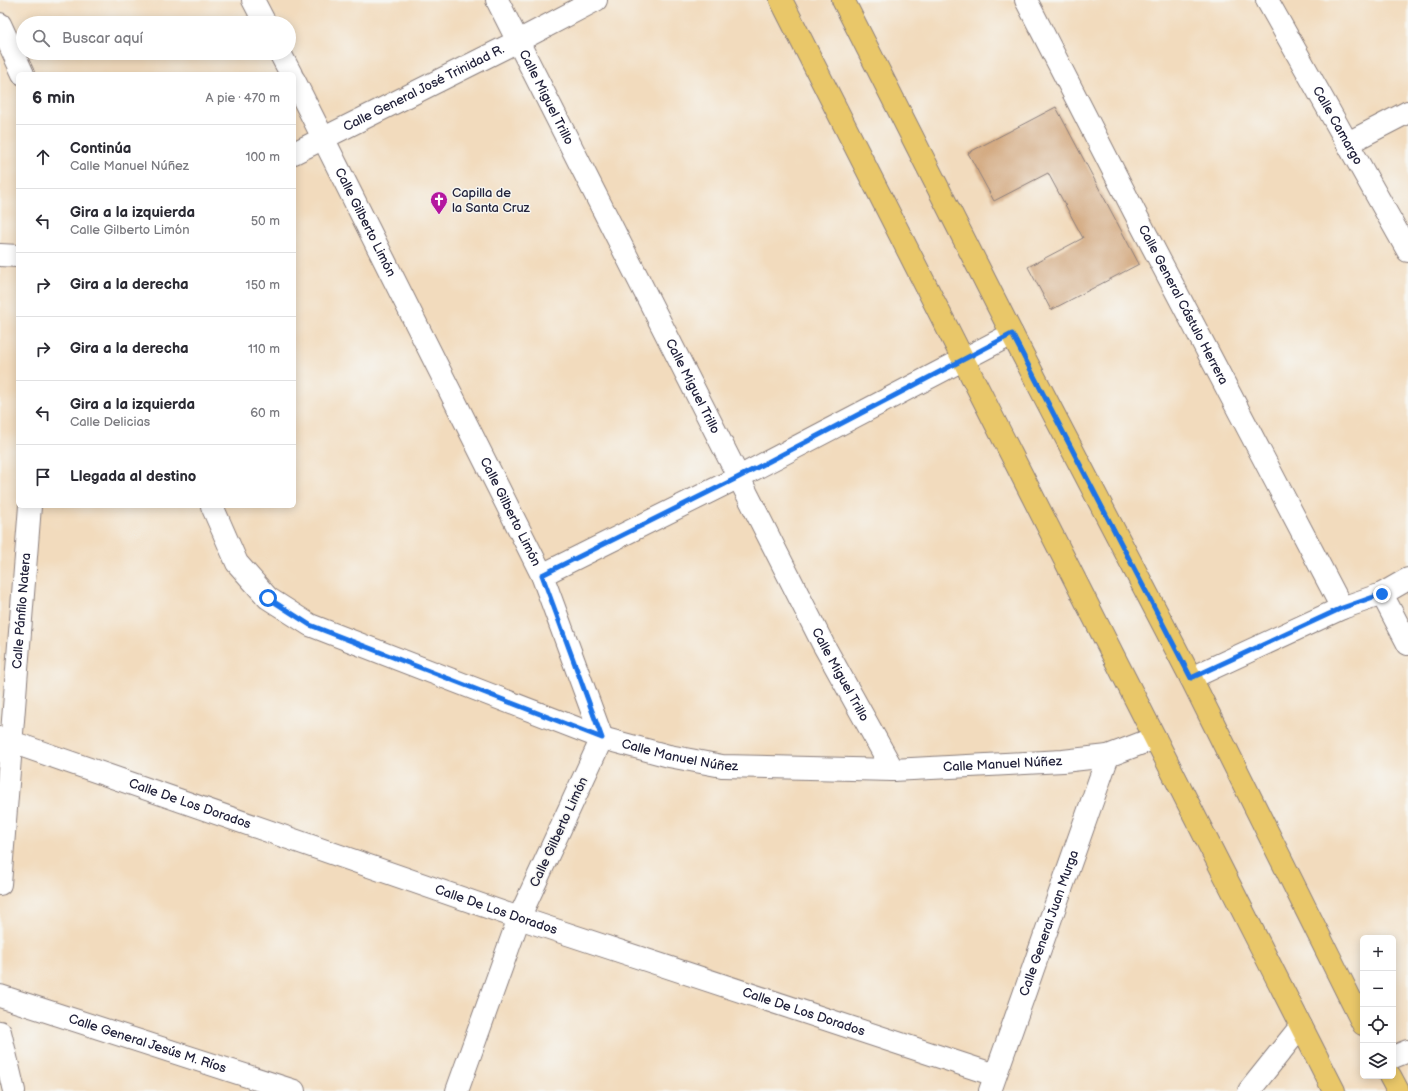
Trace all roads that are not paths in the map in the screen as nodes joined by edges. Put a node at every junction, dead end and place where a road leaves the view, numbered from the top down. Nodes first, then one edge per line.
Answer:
1 (253, 0) edge
2 (497, 0) edge
3 (596, 0) edge
4 (781, 0) edge
5 (844, 0) edge
6 (1026, 0) edge
7 (1267, 0) edge
8 (261, 16) edge
9 (0, 24) edge
10 (518, 41) junction
11 (16, 59) edge
12 (17, 60) edge
13 (284, 60) edge
14 (22, 72) edge
15 (290, 72) edge
16 (296, 84) edge
17 (1408, 112) edge
18 (324, 138) junction
19 (1348, 143) junction
20 (296, 152) edge
21 (1408, 251) edge
22 (0, 255) edge
23 (16, 256) edge
24 (1012, 334) junction
25 (962, 360) junction
26 (739, 477) junction
27 (30, 508) edge
28 (213, 508) edge
29 (542, 575) junction
30 (1408, 579) edge
31 (1382, 594) junction
32 (1342, 608) junction
33 (1408, 644) edge
34 (1191, 678) junction
35 (602, 738) junction
36 (1155, 738) junction
37 (6, 739) edge
38 (1108, 756) junction
39 (893, 770) junction
40 (0, 884) edge
41 (520, 918) junction
42 (0, 996) edge
43 (1360, 1018) edge
44 (1301, 1026) junction
45 (0, 1032) edge
46 (1408, 1051) edge
47 (1396, 1056) edge
48 (1392, 1079) edge
49 (992, 1083) edge
50 (14, 1091) edge
51 (294, 1091) edge
52 (457, 1091) edge
53 (1249, 1091) edge
54 (1334, 1091) edge
55 (1398, 1091) edge

1 - 8 street
2 - 10 street, Calle Miguel Trillo
3 - 10 street, Calle General José Trinidad R.
4 - 25 main road
5 - 24 main road
6 - 32 street, Calle General Cástulo Herrera
7 - 19 street, Calle Camargo
9 - 11 street
10 - 18 street, Calle General José Trinidad R.
10 - 26 street, Calle Miguel Trillo
12 - 14 street
13 - 15 street
16 - 18 street, Calle Gilberto Limón
17 - 19 street
18 - 20 street, Calle General José Trinidad R.
18 - 29 street, Calle Gilberto Limón
19 - 21 street, Calle Camargo
22 - 23 street
24 - 25 street
24 - 34 main road
25 - 26 street
25 - 36 main road
26 - 29 street
26 - 39 street, Calle Miguel Trillo
27 - 37 street, Calle Pánfilo Natera
28 - 35 street, Calle Manuel Núñez
29 - 35 street, Calle Gilberto Limón
30 - 31 street
31 - 32 street
31 - 33 street
32 - 34 street
34 - 43 main road
35 - 39 street, Calle Manuel Núñez
35 - 41 street, Calle Gilberto Limón
36 - 38 street, Calle Manuel Núñez
36 - 44 main road
37 - 40 street, Calle Pánfilo Natera
37 - 41 street, Calle De Los Dorados
38 - 39 street, Calle Manuel Núñez
38 - 49 street, Calle General Juan Murga
41 - 49 street, Calle De Los Dorados
41 - 52 street, Calle Gilberto Limón
42 - 51 street, Calle General Jesús M. Ríos
44 - 53 street
44 - 54 main road
45 - 50 street
46 - 47 street
48 - 55 main road

